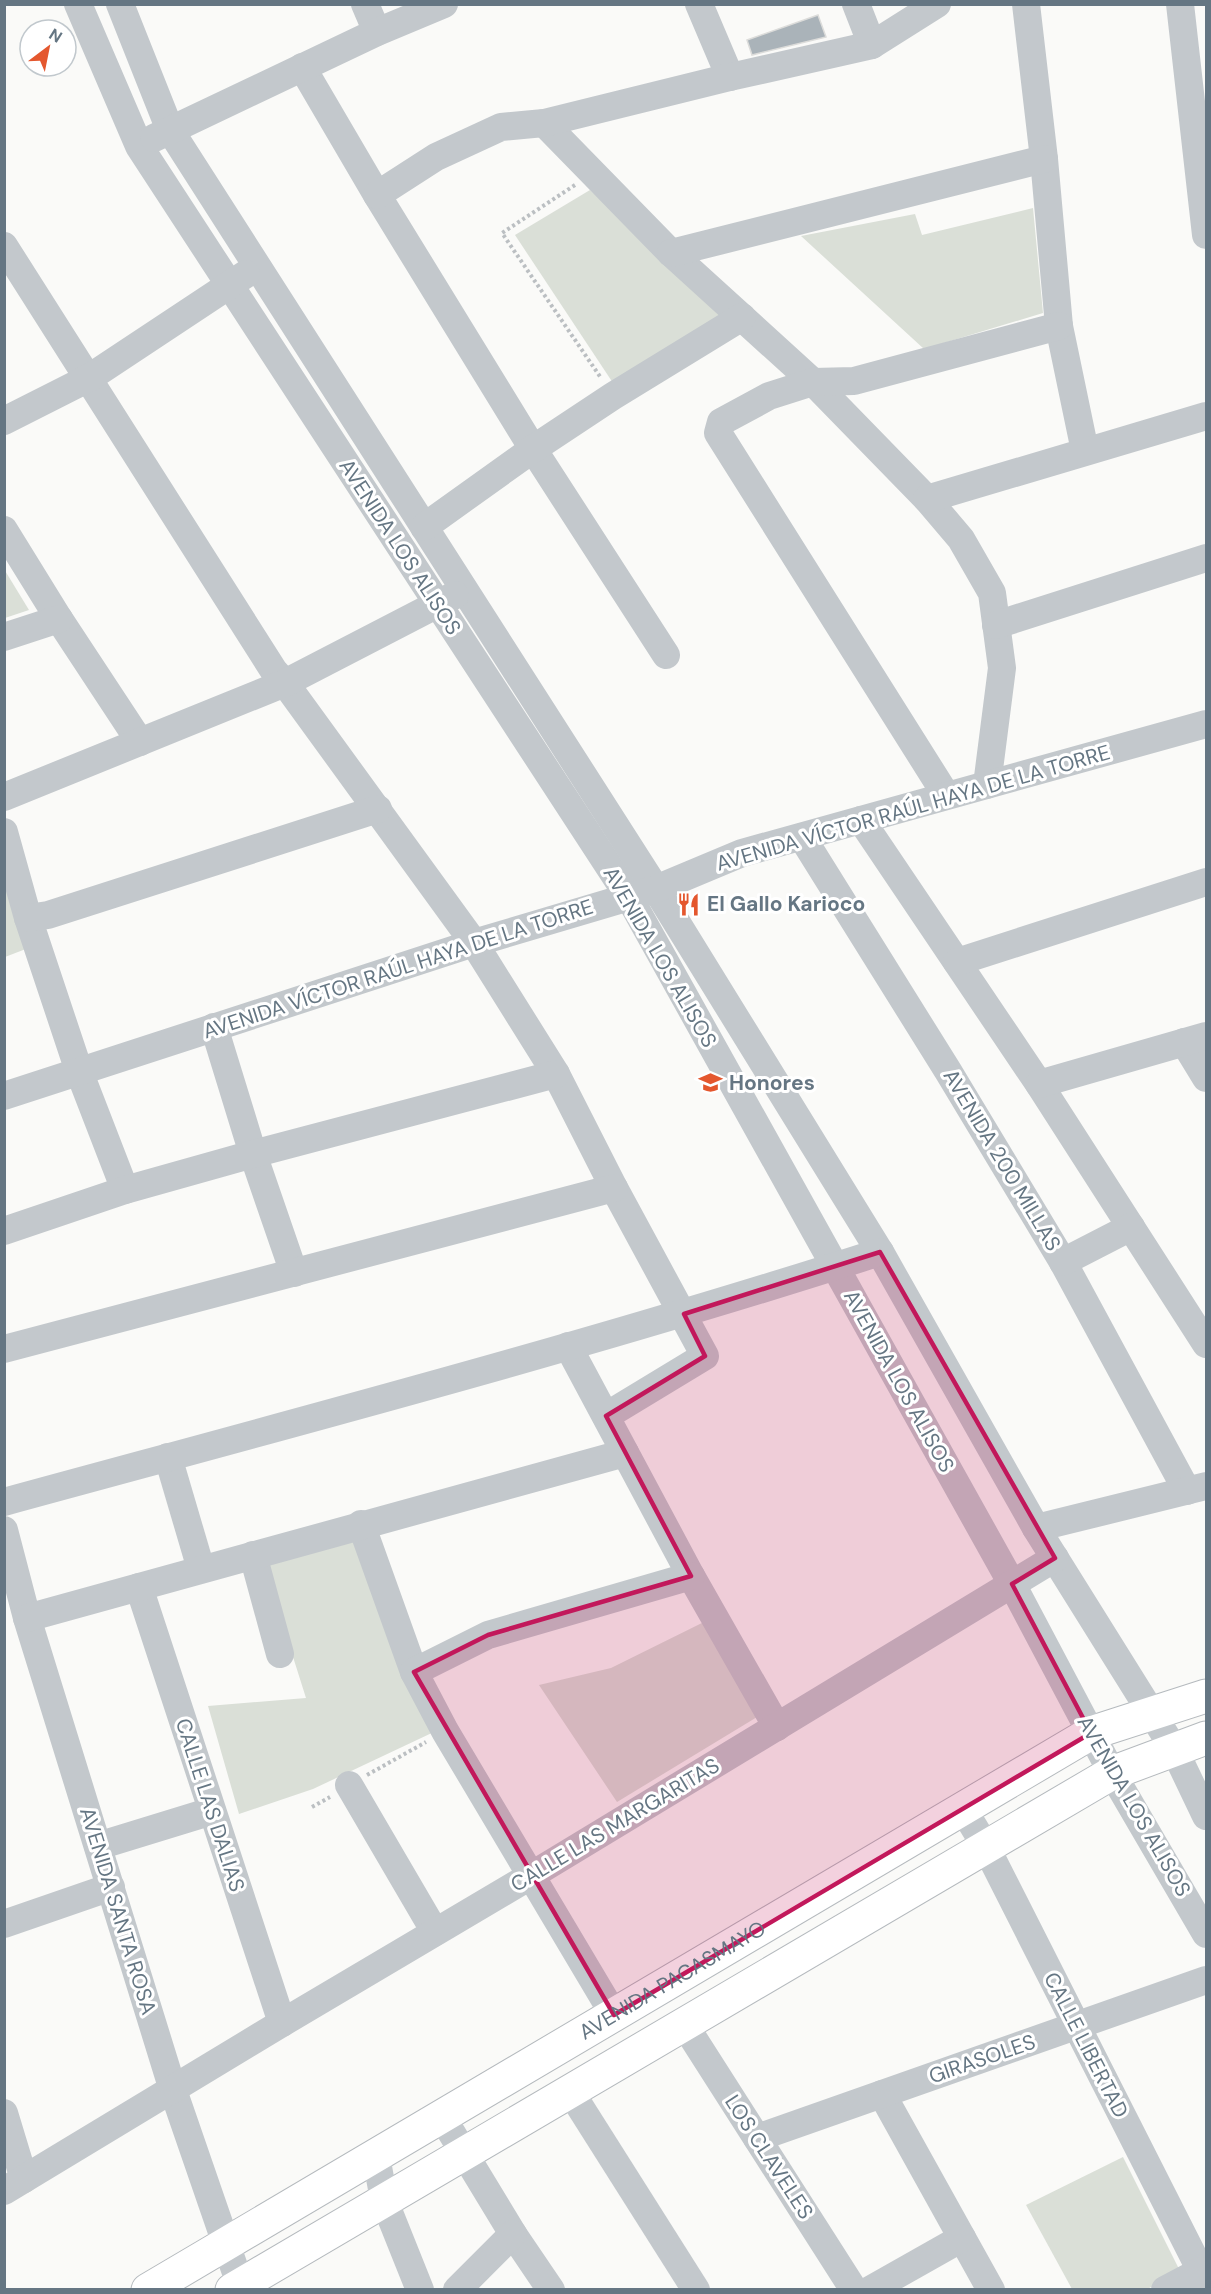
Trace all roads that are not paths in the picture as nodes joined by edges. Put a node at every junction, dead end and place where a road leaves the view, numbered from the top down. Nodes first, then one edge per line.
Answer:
1 (78, 4) edge
2 (120, 4) edge
3 (365, 4) edge
4 (444, 4) edge
5 (699, 4) edge
6 (856, 4) edge
7 (937, 4) edge
8 (1026, 4) edge
9 (1180, 4) edge
10 (377, 32) junction
11 (872, 45) junction
12 (302, 68) junction
13 (730, 77) junction
14 (544, 123) junction
15 (170, 130) junction
16 (139, 146) junction
17 (1044, 159) junction
18 (377, 195) junction
19 (1206, 235) edge
20 (4, 246) edge
21 (671, 253) junction
22 (258, 267) junction
23 (229, 284) junction
24 (742, 317) junction
25 (1059, 326) junction
26 (89, 378) junction
27 (813, 382) junction
28 (1206, 416) edge
29 (4, 421) edge
30 (533, 449) junction
31 (1085, 451) junction
32 (927, 499) junction
33 (424, 527) junction
34 (4, 530) edge
35 (1206, 558) edge
36 (464, 590) junction
37 (437, 604) junction
38 (59, 619) junction
39 (996, 625) junction
40 (4, 637) edge
41 (666, 655) dead end
42 (285, 683) junction
43 (1206, 724) edge
44 (140, 742) junction
45 (987, 785) junction
46 (946, 795) junction
47 (4, 797) edge
48 (378, 809) junction
49 (861, 820) junction
50 (4, 832) edge
51 (802, 837) junction
52 (1206, 882) edge
53 (656, 889) junction
54 (629, 897) junction
55 (28, 918) junction
56 (474, 943) junction
57 (957, 962) junction
58 (214, 1027) junction
59 (1195, 1039) edge
60 (79, 1071) junction
61 (556, 1074) junction
62 (1206, 1078) edge
63 (1039, 1084) junction
64 (4, 1096) edge
65 (253, 1154) junction
66 (614, 1188) junction
67 (125, 1190) junction
68 (1131, 1227) junction
69 (4, 1231) edge
70 (880, 1252) junction
71 (1063, 1262) junction
72 (835, 1267) junction
73 (294, 1273) junction
74 (684, 1314) junction
75 (1206, 1344) edge
76 (568, 1346) junction
77 (4, 1349) edge
78 (606, 1416) junction
79 (625, 1453) junction
80 (168, 1457) junction
81 (1197, 1489) edge
82 (4, 1502) edge
83 (361, 1524) junction
84 (1036, 1528) junction
85 (4, 1530) edge
86 (253, 1555) junction
87 (1056, 1558) junction
88 (201, 1569) junction
89 (691, 1576) junction
90 (1012, 1584) junction
91 (139, 1587) junction
92 (27, 1618) junction
93 (279, 1654) dead end
94 (414, 1672) junction
95 (1206, 1696) edge
96 (1152, 1713) junction
97 (777, 1727) junction
98 (1091, 1733) junction
99 (1206, 1738) edge
100 (1174, 1749) junction
101 (1112, 1773) junction
102 (349, 1785) road end
103 (963, 1809) junction
104 (212, 1811) junction
105 (1206, 1816) edge
106 (98, 1846) junction
107 (986, 1847) junction
108 (532, 1875) junction
109 (111, 1887) junction
110 (4, 1924) edge
111 (435, 1932) junction
112 (1206, 1934) edge
113 (1206, 1980) edge
114 (615, 2015) junction
115 (282, 2023) junction
116 (684, 2024) junction
117 (1076, 2026) junction
118 (173, 2091) junction
119 (570, 2091) junction
120 (882, 2094) junction
121 (4, 2114) edge
122 (442, 2117) junction
123 (757, 2138) junction
124 (465, 2152) junction
125 (376, 2156) junction
126 (14, 2185) edge
127 (384, 2200) junction
128 (513, 2234) junction
129 (962, 2238) junction
130 (226, 2245) junction
131 (1204, 2276) edge
132 (238, 2288) edge
133 (148, 2289) edge
134 (420, 2289) edge
135 (457, 2289) edge
136 (551, 2289) edge
137 (696, 2289) edge
138 (854, 2289) edge
139 (870, 2289) edge
140 (991, 2289) edge
141 (1165, 2289) edge

1 - 16 street, AVENIDA LOS ALISOS
2 - 15 street, AVENIDA LOS ALISOS
3 - 10 street
4 - 10 street
5 - 13 street
6 - 11 street
7 - 11 street
8 - 17 street
9 - 19 street
10 - 12 street
11 - 13 street
12 - 15 street
12 - 18 street
13 - 14 street
14 - 18 street
14 - 21 street
15 - 16 street
15 - 22 street, AVENIDA LOS ALISOS
16 - 23 street, AVENIDA LOS ALISOS
17 - 21 street
17 - 25 street
18 - 30 street
20 - 26 street
21 - 24 street
22 - 23 street
22 - 33 street, AVENIDA LOS ALISOS
23 - 26 street
23 - 37 street, AVENIDA LOS ALISOS
24 - 27 street
24 - 30 street
25 - 27 street
25 - 31 street
26 - 29 street
26 - 42 street
27 - 32 street
27 - 46 street
28 - 31 street
30 - 33 street
30 - 41 street
31 - 32 street
32 - 39 street
33 - 36 street, AVENIDA LOS ALISOS
34 - 38 street
35 - 39 street
36 - 37 street
36 - 53 street, AVENIDA LOS ALISOS
37 - 42 street
37 - 54 street, AVENIDA LOS ALISOS
38 - 40 street
38 - 44 street
39 - 45 street
42 - 44 street
42 - 48 street
43 - 45 street, AVENIDA VÍCTOR RAÚL HAYA DE LA TORRE
44 - 47 street
45 - 46 street, AVENIDA VÍCTOR RAÚL HAYA DE LA TORRE
46 - 49 street, AVENIDA VÍCTOR RAÚL HAYA DE LA TORRE
48 - 55 street
48 - 56 street
49 - 51 street, AVENIDA VÍCTOR RAÚL HAYA DE LA TORRE
49 - 57 street
50 - 55 street
51 - 53 street, AVENIDA VÍCTOR RAÚL HAYA DE LA TORRE
51 - 71 street, AVENIDA 200 MILLAS
52 - 57 street
53 - 54 street, AVENIDA VÍCTOR RAÚL HAYA DE LA TORRE
53 - 70 street, AVENIDA LOS ALISOS
54 - 56 street, AVENIDA VÍCTOR RAÚL HAYA DE LA TORRE
54 - 72 street, AVENIDA LOS ALISOS
55 - 60 street
56 - 58 street, AVENIDA VÍCTOR RAÚL HAYA DE LA TORRE
56 - 61 street
57 - 63 street
58 - 60 street, AVENIDA VÍCTOR RAÚL HAYA DE LA TORRE
58 - 65 street
59 - 62 street
59 - 63 street
60 - 64 street, AVENIDA VÍCTOR RAÚL HAYA DE LA TORRE
60 - 67 street
61 - 65 street
61 - 66 street
63 - 68 street
65 - 67 street
65 - 73 street
66 - 73 street
66 - 74 street
67 - 69 street
68 - 71 street
68 - 75 street
70 - 72 street
70 - 84 street, AVENIDA LOS ALISOS
71 - 81 street, AVENIDA 200 MILLAS
72 - 74 street
72 - 90 street, AVENIDA LOS ALISOS
73 - 77 street
74 - 76 street
74 - 78 street
76 - 78 street
76 - 80 street
78 - 79 street
79 - 83 street
79 - 89 street
80 - 82 street
80 - 88 street
81 - 84 street
83 - 86 street
83 - 94 street
84 - 87 street, AVENIDA LOS ALISOS
85 - 92 street, AVENIDA SANTA ROSA
86 - 88 street
86 - 93 street
87 - 90 street, CALLE LAS MARGARITAS
87 - 96 street, AVENIDA LOS ALISOS
88 - 91 street
89 - 94 street
89 - 97 street
90 - 97 street, CALLE LAS MARGARITAS
90 - 98 street, AVENIDA LOS ALISOS
91 - 92 street
91 - 104 street, CALLE LAS DALIAS
92 - 106 street, AVENIDA SANTA ROSA
94 - 108 street
95 - 96 main road, AVENIDA PACASMAYO
96 - 98 main road, AVENIDA PACASMAYO
96 - 100 street, AVENIDA LOS ALISOS
97 - 108 street, CALLE LAS MARGARITAS
98 - 101 street, AVENIDA LOS ALISOS
98 - 103 main road, AVENIDA PACASMAYO
99 - 100 main road, AVENIDA PACASMAYO
100 - 101 main road, AVENIDA PACASMAYO
100 - 105 street, AVENIDA LOS ALISOS
101 - 107 main road, AVENIDA PACASMAYO
101 - 112 street, AVENIDA LOS ALISOS
102 - 111 street
103 - 107 street, CALLE LIBERTAD
103 - 114 main road, AVENIDA PACASMAYO
104 - 106 street
104 - 115 street, CALLE LAS DALIAS
106 - 109 street, AVENIDA SANTA ROSA
107 - 116 main road, AVENIDA PACASMAYO
107 - 117 street, CALLE LIBERTAD
108 - 111 street, CALLE LAS MARGARITAS
108 - 114 street
109 - 110 street
109 - 118 street, AVENIDA SANTA ROSA
111 - 115 street, CALLE LAS MARGARITAS
113 - 117 street, GIRASOLES
114 - 122 main road, AVENIDA PACASMAYO
115 - 118 street, CALLE LAS MARGARITAS
116 - 119 main road, AVENIDA PACASMAYO
116 - 123 street, LOS CLAVELES
117 - 120 street, GIRASOLES
117 - 131 street, CALLE LIBERTAD
118 - 126 street, CALLE LAS MARGARITAS
118 - 130 street, AVENIDA SANTA ROSA
119 - 124 main road, AVENIDA PACASMAYO
119 - 137 street
120 - 123 street, GIRASOLES
120 - 129 street
121 - 126 street
122 - 124 street
122 - 125 main road, AVENIDA PACASMAYO
123 - 138 street, LOS CLAVELES
124 - 127 main road, AVENIDA PACASMAYO
124 - 128 street
125 - 127 street
125 - 130 main road, AVENIDA PACASMAYO
127 - 132 main road, AVENIDA PACASMAYO
127 - 134 street
128 - 135 street
128 - 136 street
129 - 139 street
129 - 140 street
130 - 132 street, AVENIDA SANTA ROSA
130 - 133 main road, AVENIDA PACASMAYO
131 - 141 street

